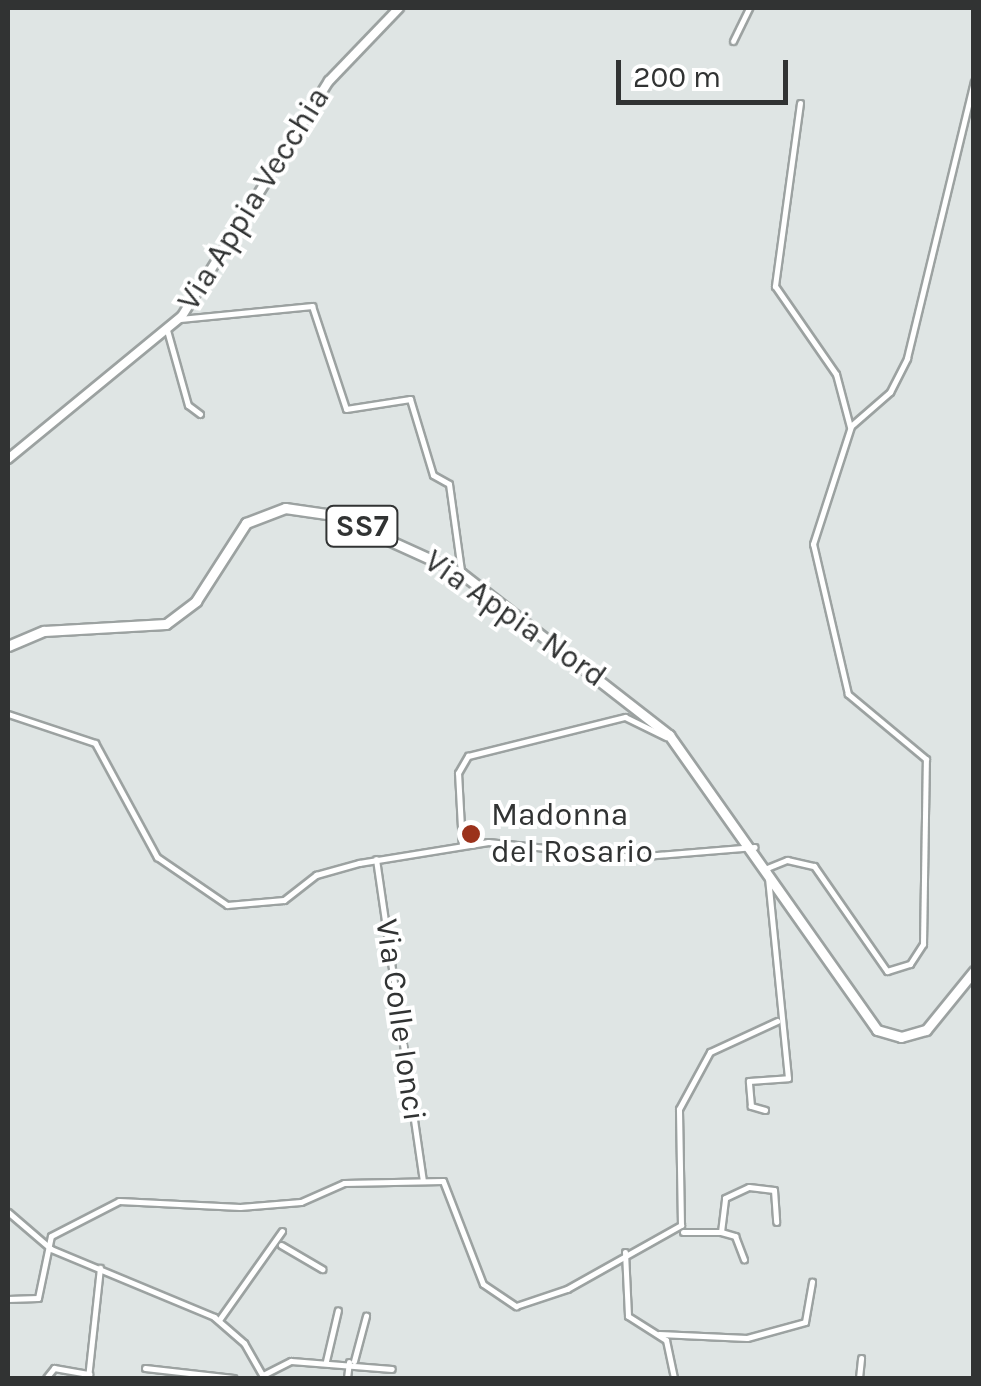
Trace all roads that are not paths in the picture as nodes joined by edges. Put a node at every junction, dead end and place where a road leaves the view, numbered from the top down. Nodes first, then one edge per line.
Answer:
1 (399, 8) edge
2 (748, 8) edge
3 (733, 40) dead end
4 (974, 82) edge
5 (800, 103) dead end
6 (180, 319) junction
7 (167, 330) junction
8 (200, 414) dead end
9 (850, 427) junction
10 (8, 458) edge
11 (461, 573) junction
12 (8, 646) edge
13 (8, 714) edge
14 (674, 739) junction
15 (748, 836) junction
16 (462, 846) junction
17 (756, 847) junction
18 (734, 849) junction
19 (376, 859) junction
20 (768, 867) junction
21 (974, 971) edge
22 (777, 1021) junction
23 (764, 1110) dead end
24 (423, 1180) junction
25 (8, 1212) edge
26 (776, 1222) dead end
27 (680, 1229) junction
28 (282, 1231) dead end
29 (721, 1232) junction
30 (46, 1245) junction
31 (281, 1245) junction
32 (625, 1252) junction
33 (744, 1259) dead end
34 (100, 1268) junction
35 (322, 1270) dead end
36 (812, 1282) dead end
37 (8, 1299) edge
38 (338, 1310) dead end
39 (366, 1316) dead end
40 (219, 1320) junction
41 (658, 1334) junction
42 (861, 1358) dead end
43 (326, 1362) junction
44 (352, 1362) junction
45 (144, 1368) dead end
46 (392, 1369) dead end
47 (89, 1376) edge
48 (263, 1376) edge
49 (46, 1378) edge
50 (234, 1378) edge
51 (347, 1378) edge
52 (674, 1378) edge
53 (859, 1378) edge

1 - 6 main road, Via Appia Vecchia
2 - 3 street
4 - 9 street
5 - 9 street
6 - 7 main road, Via Appia Vecchia
6 - 11 street
7 - 8 street
7 - 10 main road, Via Appia Vecchia
9 - 20 street
11 - 12 main road, Via Appia Nord / SS7
11 - 14 main road, Via Appia Nord / SS7
13 - 19 street
14 - 15 main road, Via Appia Nord / SS7
14 - 16 street
15 - 17 main road, SS7
15 - 18 street
16 - 18 street
16 - 19 street
17 - 18 street
17 - 20 main road, SS7
19 - 24 street, Via Colle Ionci
20 - 21 main road, SS7
20 - 22 street
22 - 23 street
22 - 27 street
24 - 30 street
24 - 32 street
25 - 30 street
26 - 29 street
27 - 29 street
27 - 32 street
28 - 31 street
29 - 33 street
30 - 34 street
30 - 37 street
31 - 35 street
31 - 40 street
32 - 41 street
34 - 40 street
34 - 47 street
36 - 41 street
38 - 43 street
39 - 44 street
40 - 48 street
41 - 52 street
42 - 53 street
43 - 44 street
43 - 48 street
44 - 46 street
44 - 51 street
45 - 50 street
47 - 49 street

